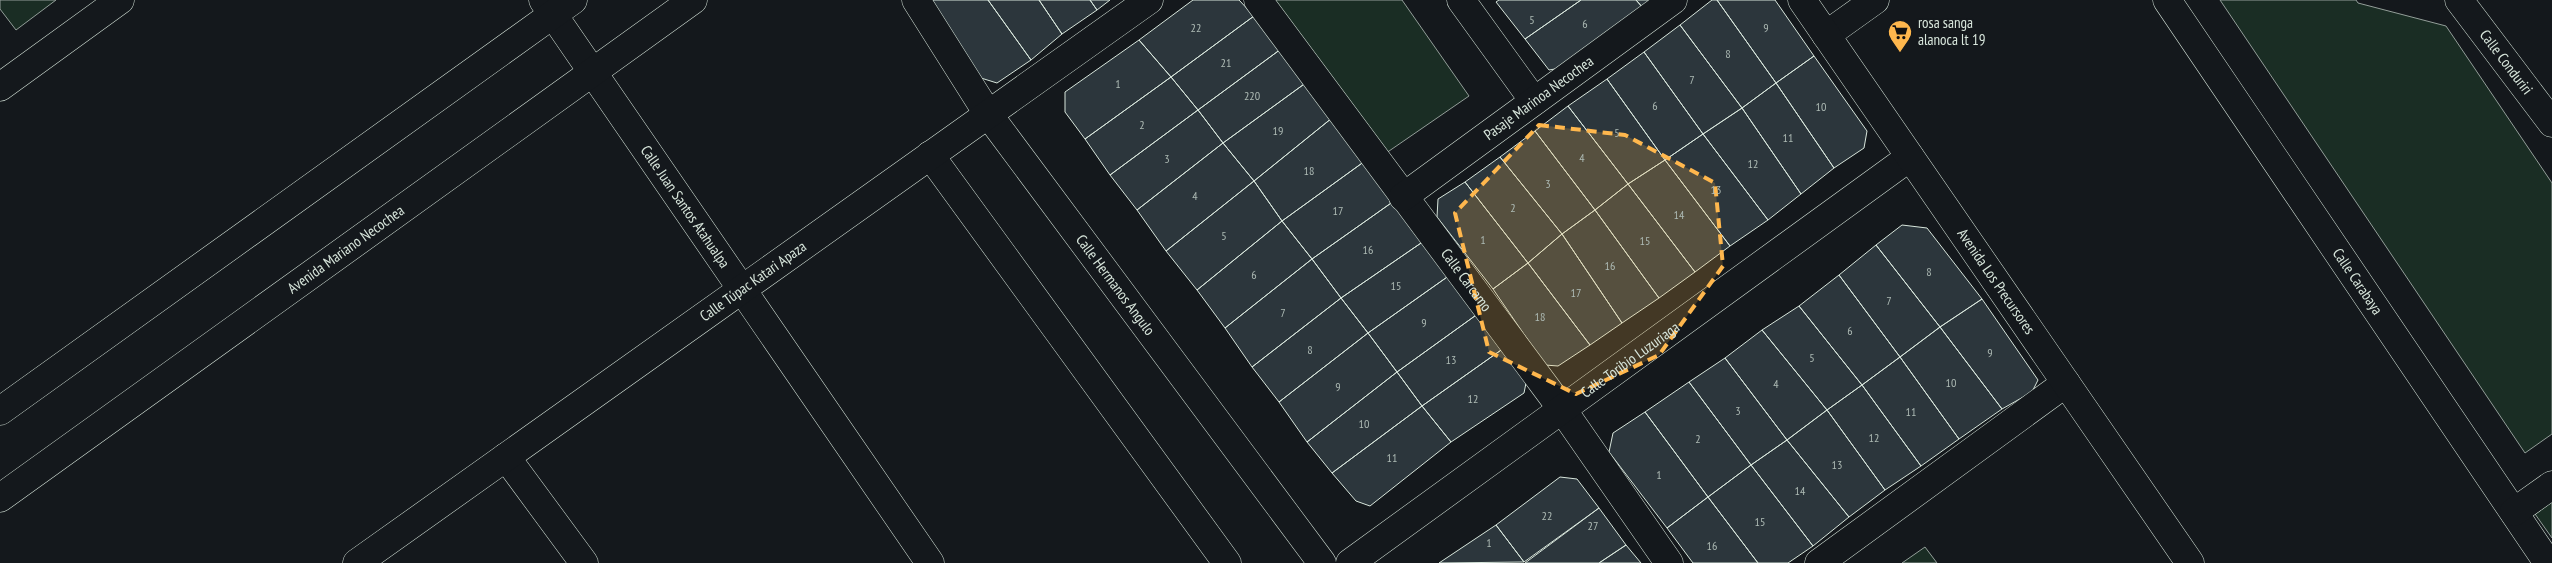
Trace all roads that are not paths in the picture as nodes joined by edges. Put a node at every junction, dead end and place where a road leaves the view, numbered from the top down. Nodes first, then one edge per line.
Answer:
1 (120, 0) edge
2 (694, 0) edge
3 (916, 0) edge
4 (1148, 0) edge
5 (1258, 0) edge
6 (1461, 0) edge
7 (1673, 0) edge
8 (1802, 0) edge
9 (1875, 0) edge
10 (2167, 0) edge
11 (2459, 0) edge
12 (556, 5) edge
13 (1826, 35) junction
14 (592, 72) junction
15 (0, 87) edge
16 (1534, 101) junction
17 (988, 114) junction
18 (2552, 123) edge
19 (930, 156) junction
20 (1910, 157) junction
21 (1403, 197) junction
22 (742, 290) junction
23 (2066, 383) junction
24 (1562, 409) junction
25 (0, 411) edge
26 (506, 457) junction
27 (2552, 485) edge
28 (0, 498) edge
29 (2514, 512) junction
30 (2182, 560) edge
31 (357, 563) edge
32 (584, 563) edge
33 (930, 563) edge
34 (1227, 563) edge
35 (1322, 563) edge
36 (1350, 563) edge
37 (1669, 563) edge
38 (1819, 563) edge
39 (2548, 563) edge

1 - 15 street
2 - 14 street, Avenida Mariano Necochea
3 - 17 street, Calle Hermanos Angulo
4 - 17 street, Calle Túpac Katari Apaza
5 - 21 street, Calle Carcamo
6 - 16 street
7 - 16 street, Pasaje Marinoa Necochea
8 - 13 street, Avenida Los Precursores
9 - 13 street
10 - 29 street, Calle Carabaya
11 - 18 street, Calle Conduriri
12 - 14 street, Calle Juan Santos Atahualpa
12 - 25 street
13 - 20 street, Avenida Los Precursores
14 - 22 street, Calle Juan Santos Atahualpa
14 - 28 street, Avenida Mariano Necochea
16 - 21 street, Pasaje Marinoa Necochea
17 - 19 street, Calle Túpac Katari Apaza
17 - 35 street, Calle Hermanos Angulo
19 - 22 street, Calle Túpac Katari Apaza
19 - 34 street
20 - 23 street, Avenida Los Precursores
20 - 24 street, Calle Toribio Luzuriaga
21 - 24 street, Calle Carcamo
22 - 26 street, Calle Túpac Katari Apaza
22 - 33 street, Calle Juan Santos Atahualpa
23 - 30 street, Avenida Los Precursores
23 - 38 street
24 - 36 street, Calle Toribio Luzuriaga
24 - 37 street, Calle Carcamo
26 - 31 street, Calle Túpac Katari Apaza
26 - 32 street
27 - 29 street
29 - 39 street, Calle Carabaya

